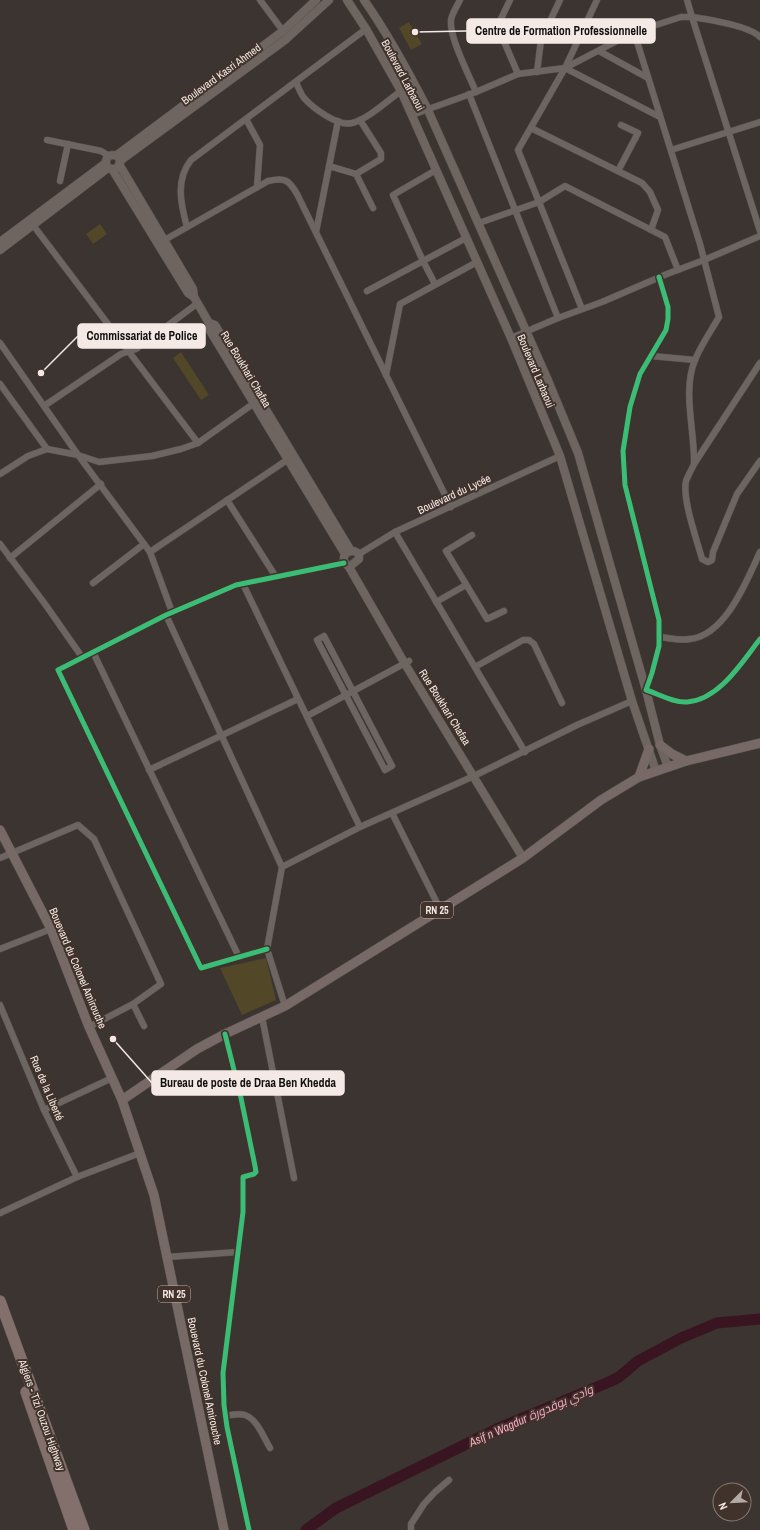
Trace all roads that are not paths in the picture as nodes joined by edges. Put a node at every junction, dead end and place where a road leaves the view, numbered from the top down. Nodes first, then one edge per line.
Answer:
1 (260, 0) edge
2 (316, 0) edge
3 (329, 0) edge
4 (347, 0) edge
5 (364, 0) edge
6 (460, 0) edge
7 (510, 0) edge
8 (560, 0) edge
9 (597, 0) edge
10 (687, 0) edge
11 (692, 16) junction
12 (366, 29) junction
13 (283, 30) junction
14 (634, 32) junction
15 (760, 37) edge
16 (598, 51) junction
17 (565, 68) junction
18 (537, 72) junction
19 (518, 74) junction
20 (648, 78) junction
21 (296, 82) junction
22 (401, 91) junction
23 (476, 92) junction
24 (469, 94) junction
25 (427, 108) junction
26 (412, 115) junction
27 (660, 117) junction
28 (246, 119) junction
29 (360, 120) junction
30 (338, 121) junction
31 (760, 122) edge
32 (622, 125) dead end
33 (531, 128) junction
34 (729, 132) junction
35 (48, 140) dead end
36 (68, 144) junction
37 (670, 150) junction
38 (113, 162) junction
39 (329, 166) junction
40 (436, 170) junction
41 (618, 172) junction
42 (356, 174) junction
43 (60, 182) dead end
44 (257, 187) junction
45 (539, 202) junction
46 (373, 208) dead end
47 (516, 210) junction
48 (479, 222) junction
49 (33, 225) junction
50 (187, 227) junction
51 (651, 230) junction
52 (760, 231) edge
53 (316, 232) junction
54 (760, 236) edge
55 (466, 238) junction
56 (0, 242) edge
57 (161, 242) junction
58 (0, 250) edge
59 (704, 260) junction
60 (423, 261) junction
61 (477, 262) junction
62 (678, 270) junction
63 (659, 277) junction
64 (435, 284) junction
65 (368, 291) dead end
66 (196, 300) junction
67 (582, 309) junction
68 (558, 318) junction
69 (527, 331) junction
70 (511, 338) junction
71 (0, 343) edge
72 (2, 352) edge
73 (129, 352) junction
74 (651, 356) junction
75 (695, 360) junction
76 (760, 363) edge
77 (386, 375) junction
78 (0, 384) edge
79 (256, 401) junction
80 (44, 406) junction
81 (198, 443) junction
82 (47, 449) junction
83 (78, 455) junction
84 (560, 456) junction
85 (287, 460) junction
86 (760, 460) edge
87 (694, 464) junction
88 (0, 474) edge
89 (101, 484) junction
90 (227, 500) junction
91 (451, 507) junction
92 (395, 532) junction
93 (472, 534) dead end
94 (0, 544) edge
95 (144, 544) junction
96 (150, 552) junction
97 (760, 552) edge
98 (352, 553) junction
99 (10, 558) junction
100 (349, 565) junction
101 (276, 577) junction
102 (93, 583) dead end
103 (243, 584) junction
104 (466, 585) junction
105 (436, 602) junction
106 (504, 611) dead end
107 (172, 612) junction
108 (166, 615) junction
109 (660, 637) junction
110 (760, 639) edge
111 (93, 652) junction
112 (82, 657) junction
113 (407, 662) junction
114 (475, 667) junction
115 (650, 678) junction
116 (646, 690) junction
117 (353, 692) junction
118 (656, 693) junction
119 (346, 696) junction
120 (298, 700) junction
121 (632, 701) junction
122 (562, 703) dead end
123 (307, 716) junction
124 (222, 736) junction
125 (760, 743) edge
126 (660, 745) junction
127 (649, 749) junction
128 (525, 752) junction
129 (686, 761) junction
130 (668, 767) junction
131 (150, 770) junction
132 (656, 770) junction
133 (477, 774) junction
134 (639, 777) junction
135 (392, 813) junction
136 (360, 827) junction
137 (0, 830) edge
138 (13, 853) junction
139 (524, 856) junction
140 (0, 858) edge
141 (282, 867) junction
142 (440, 909) junction
143 (51, 930) junction
144 (0, 949) edge
145 (267, 949) junction
146 (240, 957) junction
147 (133, 1004) junction
148 (0, 1005) edge
149 (285, 1006) junction
150 (262, 1017) junction
151 (144, 1026) dead end
152 (89, 1027) junction
153 (225, 1034) junction
154 (112, 1078) junction
155 (122, 1100) junction
156 (44, 1110) junction
157 (140, 1153) junction
158 (77, 1177) junction
159 (294, 1178) dead end
160 (0, 1213) edge
161 (238, 1252) junction
162 (167, 1257) junction
163 (0, 1301) edge
164 (0, 1320) edge
165 (225, 1416) junction
166 (270, 1448) dead end
167 (449, 1480) dead end
168 (74, 1530) edge
169 (84, 1530) edge
170 (224, 1530) edge
171 (249, 1530) edge
172 (411, 1530) edge

1 - 13 street
2 - 13 main road, Boulevard Kasri Ahmed
3 - 38 main road, Boulevard Kasri Ahmed
4 - 12 main road, Boulevard Larbaoui
5 - 25 main road, Boulevard Larbaoui
6 - 23 street
7 - 19 street
8 - 18 street
9 - 17 street
10 - 11 street
11 - 14 street
11 - 15 street
11 - 34 street
12 - 21 street
12 - 22 main road, Boulevard Larbaoui
13 - 38 main road, Boulevard Kasri Ahmed
14 - 16 street
14 - 20 street
16 - 17 street
16 - 20 street
17 - 18 street
17 - 27 street
17 - 33 street
18 - 19 street
19 - 23 street
20 - 27 street
21 - 28 street
21 - 30 street
22 - 26 main road, Boulevard Larbaoui
22 - 29 street
23 - 24 street
24 - 25 street
24 - 47 street
25 - 26 street
25 - 48 main road, Boulevard Larbaoui
26 - 40 main road, Boulevard Larbaoui
27 - 37 street
28 - 44 street
28 - 50 street
29 - 30 street
29 - 42 street
30 - 39 street
31 - 34 street
32 - 41 street
33 - 41 street
33 - 45 street
34 - 37 street
34 - 52 street
35 - 36 street
36 - 38 street
36 - 43 street
37 - 59 street
38 - 49 main road, Boulevard Kasri Ahmed
38 - 56 main road, Boulevard Kasri Ahmed
38 - 57 main road
39 - 42 street
39 - 53 street
40 - 55 main road, Boulevard Larbaoui
40 - 60 street
41 - 51 street
42 - 46 street
44 - 50 street
44 - 53 street
45 - 47 street
45 - 51 street
45 - 67 street
47 - 48 street
47 - 68 street
48 - 69 main road, Boulevard Larbaoui
49 - 58 main road, Boulevard Kasri Ahmed
49 - 73 street
50 - 57 street
51 - 62 street
53 - 77 street
54 - 59 street
55 - 60 street
55 - 61 main road, Boulevard Larbaoui
57 - 66 main road
59 - 62 street
59 - 75 street
60 - 64 street
60 - 65 street
61 - 64 street
61 - 70 main road, Boulevard Larbaoui
62 - 63 street
63 - 67 street
63 - 74 street
64 - 77 street
66 - 73 street
66 - 79 main road, Rue Boukhari Chafaa
67 - 68 street
68 - 69 street
69 - 70 street
69 - 116 main road, Boulevard Larbaoui
70 - 84 main road, Boulevard Larbaoui
71 - 72 street
72 - 80 street
73 - 80 street
73 - 81 street
74 - 75 street
74 - 109 street
75 - 87 street
76 - 87 street
77 - 91 street
78 - 82 street
79 - 81 street
79 - 85 main road, Rue Boukhari Chafaa
79 - 98 main road, Rue Boukhari Chafaa
80 - 83 street
81 - 83 street
82 - 83 street
82 - 88 street
83 - 89 street
84 - 91 street, Boulevard du Lycée
84 - 121 main road, Boulevard Larbaoui
85 - 90 street
85 - 98 main road, Rue Boukhari Chafaa
86 - 87 street
89 - 95 street
89 - 99 street
90 - 96 street
90 - 101 street
91 - 92 street, Boulevard du Lycée
92 - 98 street, Boulevard du Lycée
92 - 105 street
93 - 104 street
94 - 99 street
95 - 96 street
95 - 102 street
96 - 107 street
97 - 109 street
98 - 100 main road
98 - 100 main road
99 - 112 street
100 - 101 street
100 - 113 main road, Rue Boukhari Chafaa
101 - 103 street
103 - 107 street
103 - 120 street
104 - 105 street
104 - 106 street
105 - 114 street
107 - 108 street
108 - 111 street
108 - 124 street
109 - 115 street
110 - 118 street
111 - 112 street
111 - 131 street
112 - 146 street
113 - 117 street
113 - 133 main road, Rue Boukhari Chafaa
114 - 122 street
114 - 128 street
115 - 116 street
115 - 118 street
116 - 118 street
116 - 126 main road, Boulevard Larbaoui
117 - 119 street
117 - 119 street
117 - 119 street
119 - 123 street
120 - 123 street
120 - 124 street
121 - 127 main road, Boulevard Larbaoui
121 - 128 street
123 - 136 street
124 - 131 street
124 - 141 street
125 - 129 main road, RN 25
126 - 127 main road
126 - 129 main road
126 - 130 main road, Boulevard Larbaoui
127 - 132 main road, Boulevard Larbaoui
127 - 134 main road
128 - 133 street
129 - 130 main road, RN 25
130 - 132 main road, RN 25
131 - 146 street
132 - 134 main road, RN 25
133 - 135 street
133 - 139 main road, Rue Boukhari Chafaa
134 - 139 main road, RN 25
135 - 136 street
135 - 142 street
136 - 141 street
137 - 138 main road, Bouevard du Colonel Amirouche
138 - 140 street
138 - 143 main road, Bouevard du Colonel Amirouche
138 - 147 street
139 - 142 main road, RN 25
141 - 145 street
142 - 149 main road, RN 25
143 - 144 street
143 - 152 main road, Bouevard du Colonel Amirouche
145 - 146 street
145 - 149 street
147 - 151 street
147 - 152 street
148 - 156 street, Rue de la Liberté
149 - 150 main road, RN 25
150 - 153 main road, RN 25
150 - 159 street
152 - 154 main road, Bouevard du Colonel Amirouche
153 - 155 main road, RN 25
153 - 161 street
154 - 155 main road, Bouevard du Colonel Amirouche
154 - 156 street
155 - 157 main road, Bouevard du Colonel Amirouche / RN 25
156 - 158 street, Rue de la Liberté
157 - 158 street
157 - 162 main road, Bouevard du Colonel Amirouche / RN 25
158 - 160 street
161 - 162 street
161 - 165 street
162 - 170 main road, Bouevard du Colonel Amirouche / RN 25
163 - 169 highway, Algiers - Tizi Ouzou Highway
164 - 168 highway, Algiers - Tizi Ouzou Highway
165 - 166 street
165 - 171 street
167 - 172 street

